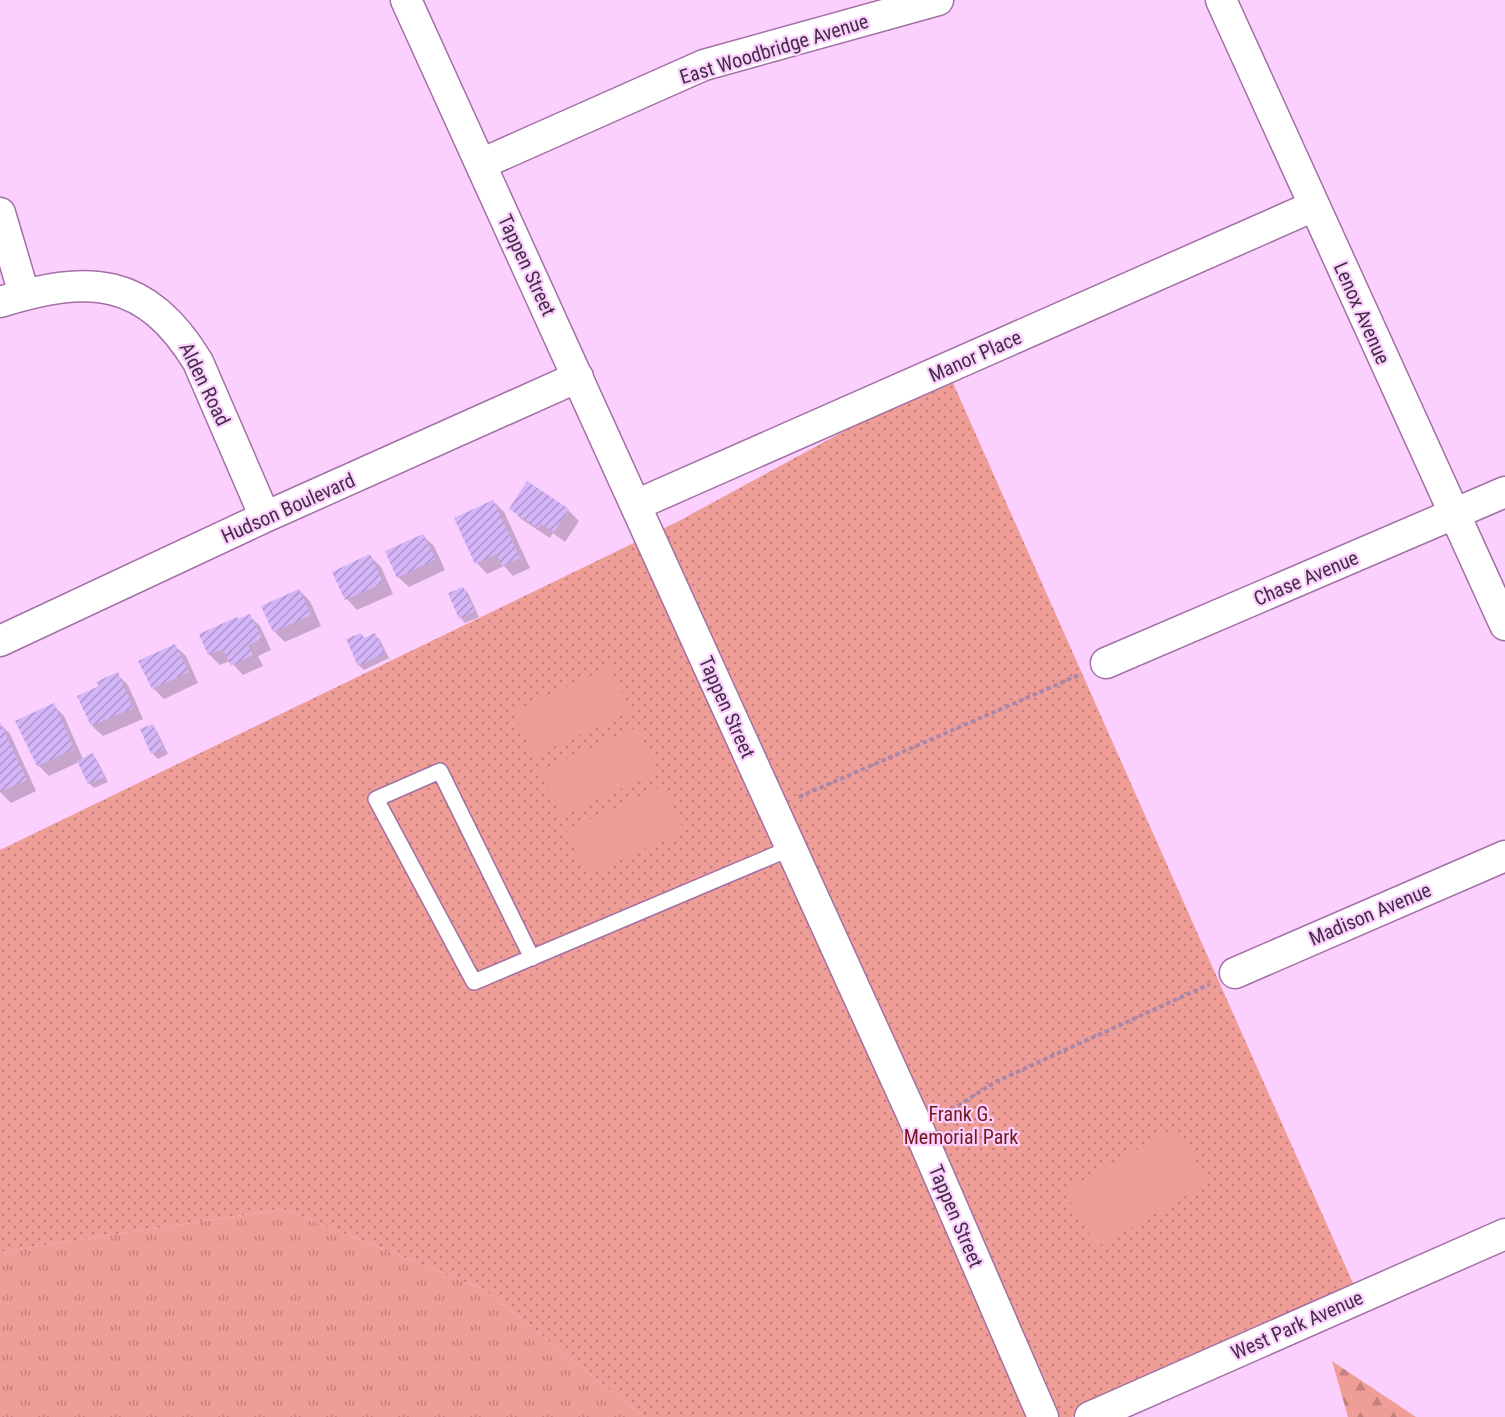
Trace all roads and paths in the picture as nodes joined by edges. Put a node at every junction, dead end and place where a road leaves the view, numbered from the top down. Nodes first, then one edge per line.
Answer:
1 (406, 0) edge
2 (938, 0) edge
3 (1221, 0) edge
4 (481, 164) junction
5 (1314, 206) junction
6 (0, 213) edge
7 (12, 298) edge
8 (578, 377) junction
9 (1505, 492) edge
10 (636, 505) junction
11 (1454, 515) junction
12 (266, 517) junction
13 (1505, 625) edge
14 (0, 641) edge
15 (1106, 663) joint
16 (773, 808) junction
17 (791, 848) junction
18 (1505, 856) edge
19 (532, 958) junction
20 (1235, 973) joint
21 (919, 1130) junction
22 (1505, 1234) edge
23 (1043, 1417) edge
24 (1090, 1417) edge

1 - 4 street, Tappen Street
2 - 4 street, East Woodbridge Avenue
3 - 5 street, Lenox Avenue
4 - 8 street, Tappen Street
5 - 10 street, Manor Place
5 - 11 street, Lenox Avenue
6 - 7 street
7 - 12 street, Alden Road
8 - 10 street, Tappen Street
8 - 12 street, Hudson Boulevard
9 - 11 street, Chase Avenue
10 - 16 street, Tappen Street
11 - 13 street, Lenox Avenue
11 - 15 street, Chase Avenue
12 - 14 street, Hudson Boulevard
15 - 16 path
16 - 17 street, Tappen Street
17 - 19 lane
17 - 21 street, Tappen Street
18 - 20 street, Madison Avenue
19 - 19 lane
20 - 21 path
21 - 23 street, Tappen Street
22 - 24 street, West Park Avenue

